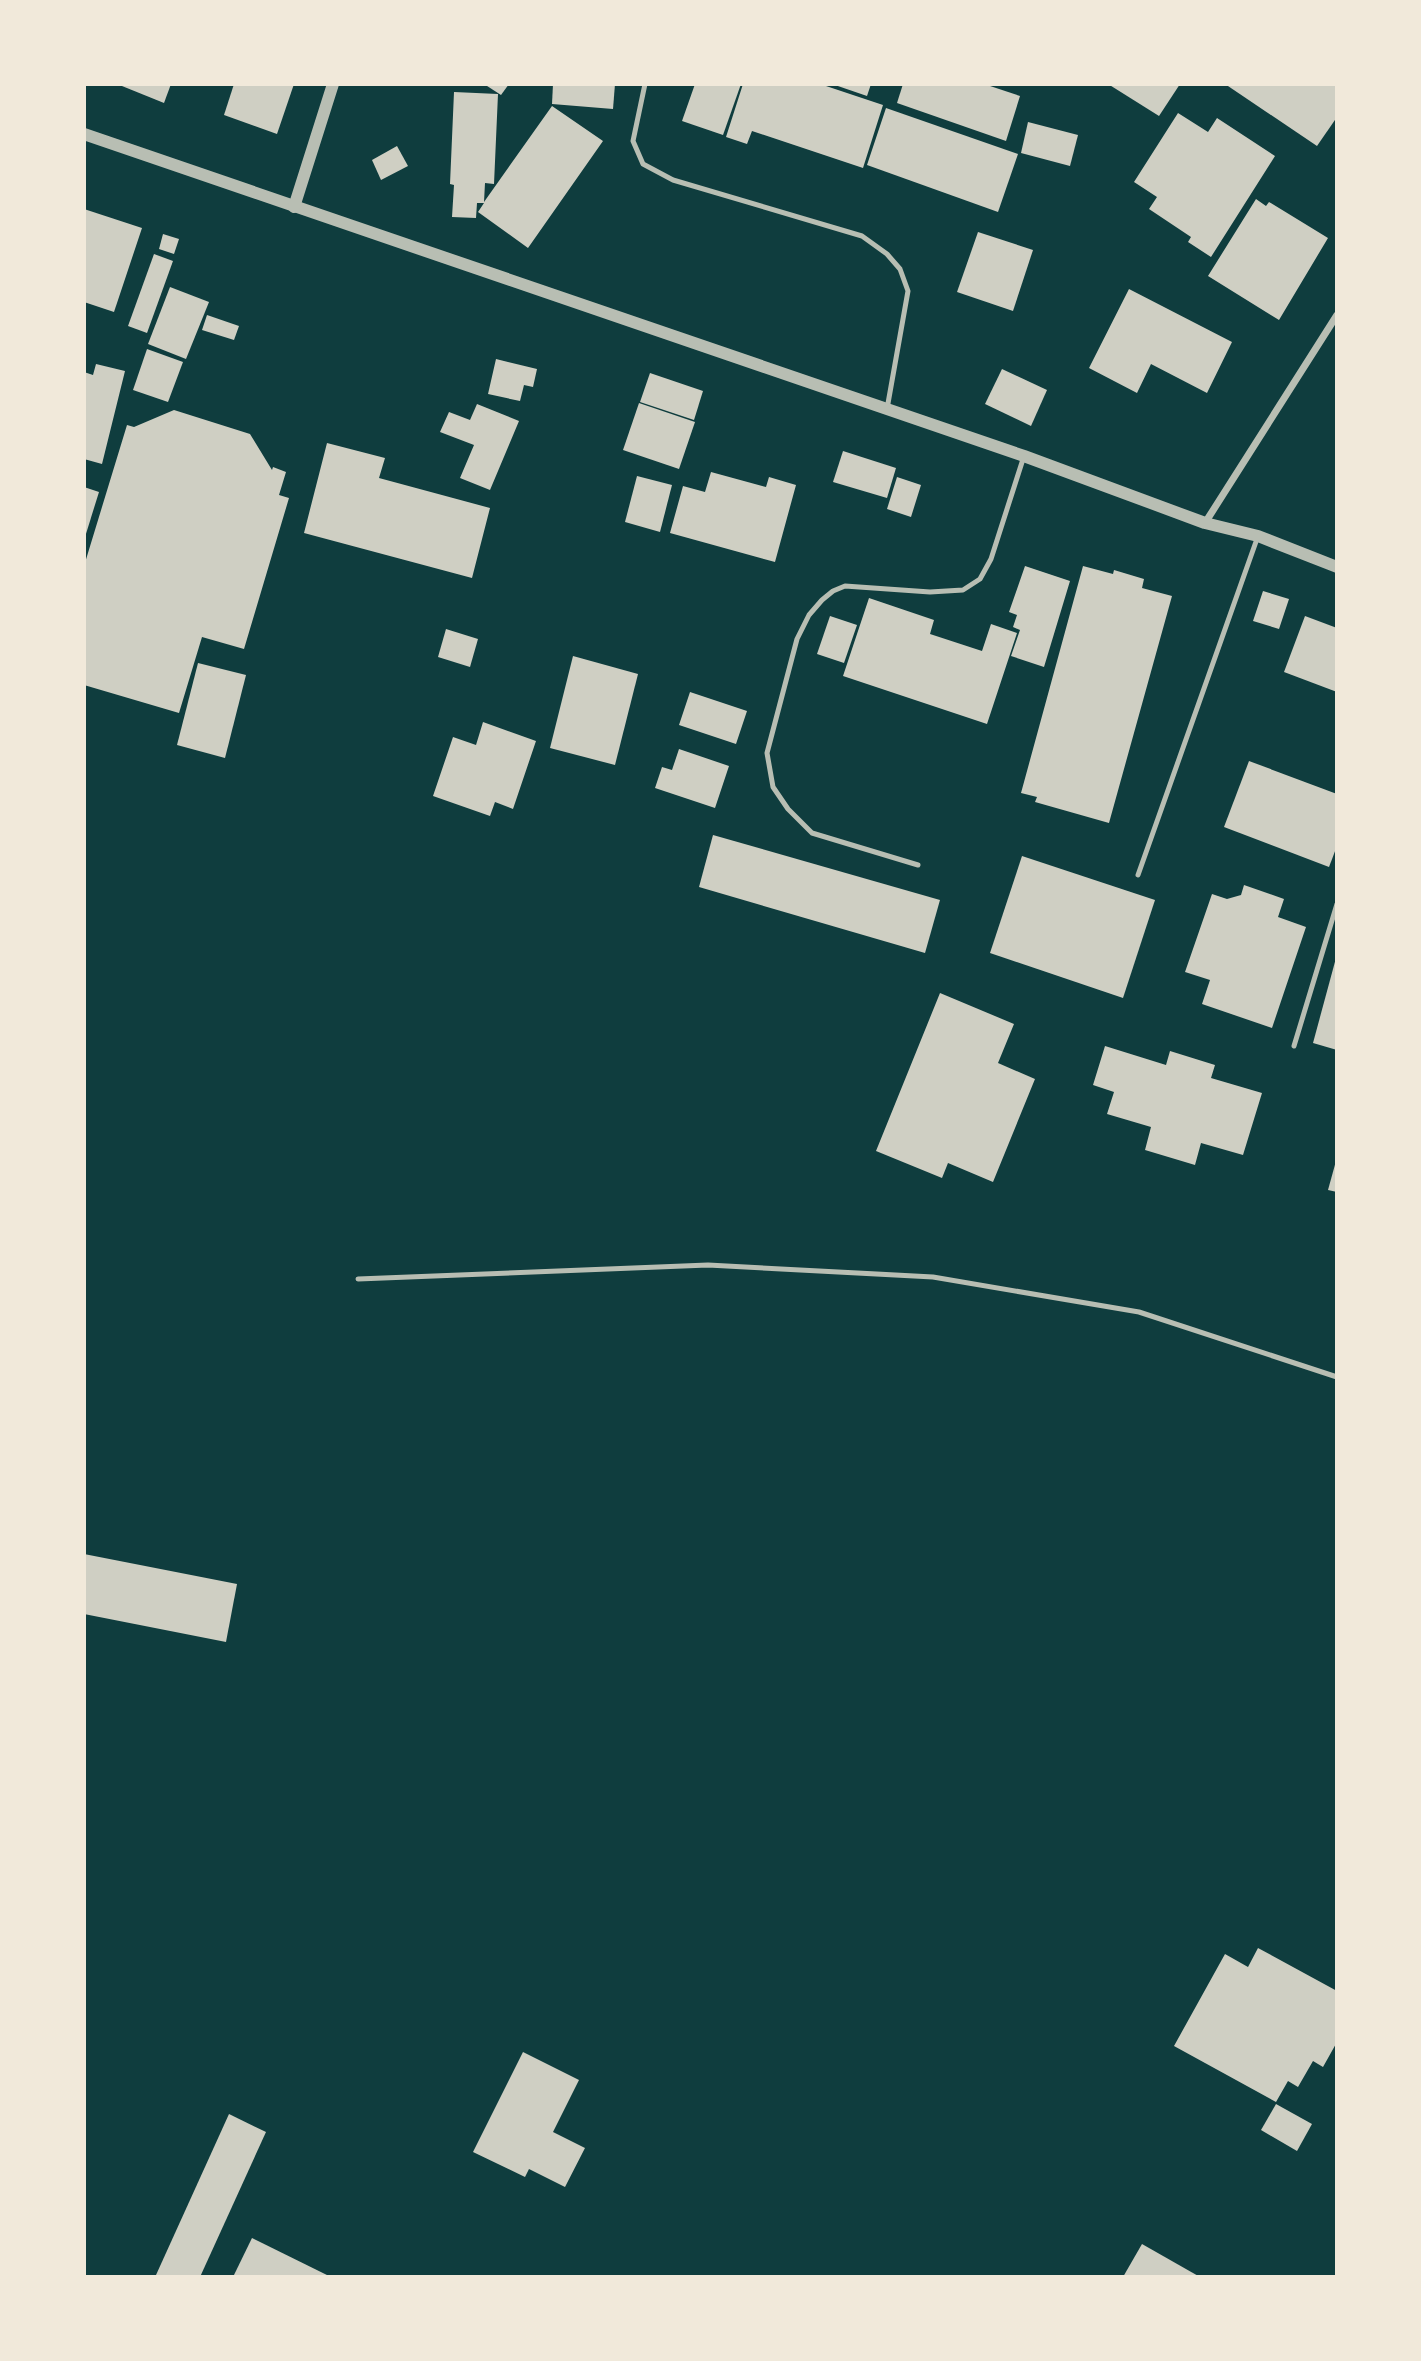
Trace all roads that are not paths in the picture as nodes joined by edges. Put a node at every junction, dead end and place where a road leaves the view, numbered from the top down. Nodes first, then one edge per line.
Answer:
1 (333, 84) edge
2 (645, 84) edge
3 (84, 134) edge
4 (294, 207) junction
5 (1337, 315) edge
6 (887, 409) junction
7 (1024, 456) junction
8 (1205, 523) junction
9 (1258, 536) junction
10 (1337, 566) edge
11 (918, 865) dead end
12 (1138, 875) dead end
13 (1337, 904) edge
14 (1294, 1046) dead end
15 (358, 1279) dead end
16 (1337, 1377) edge

1 - 4 street
2 - 6 lane
3 - 4 street
4 - 6 street
5 - 8 street
6 - 7 street
7 - 8 street
7 - 11 lane
8 - 9 street
9 - 10 street
9 - 12 lane
13 - 14 lane
15 - 16 lane

